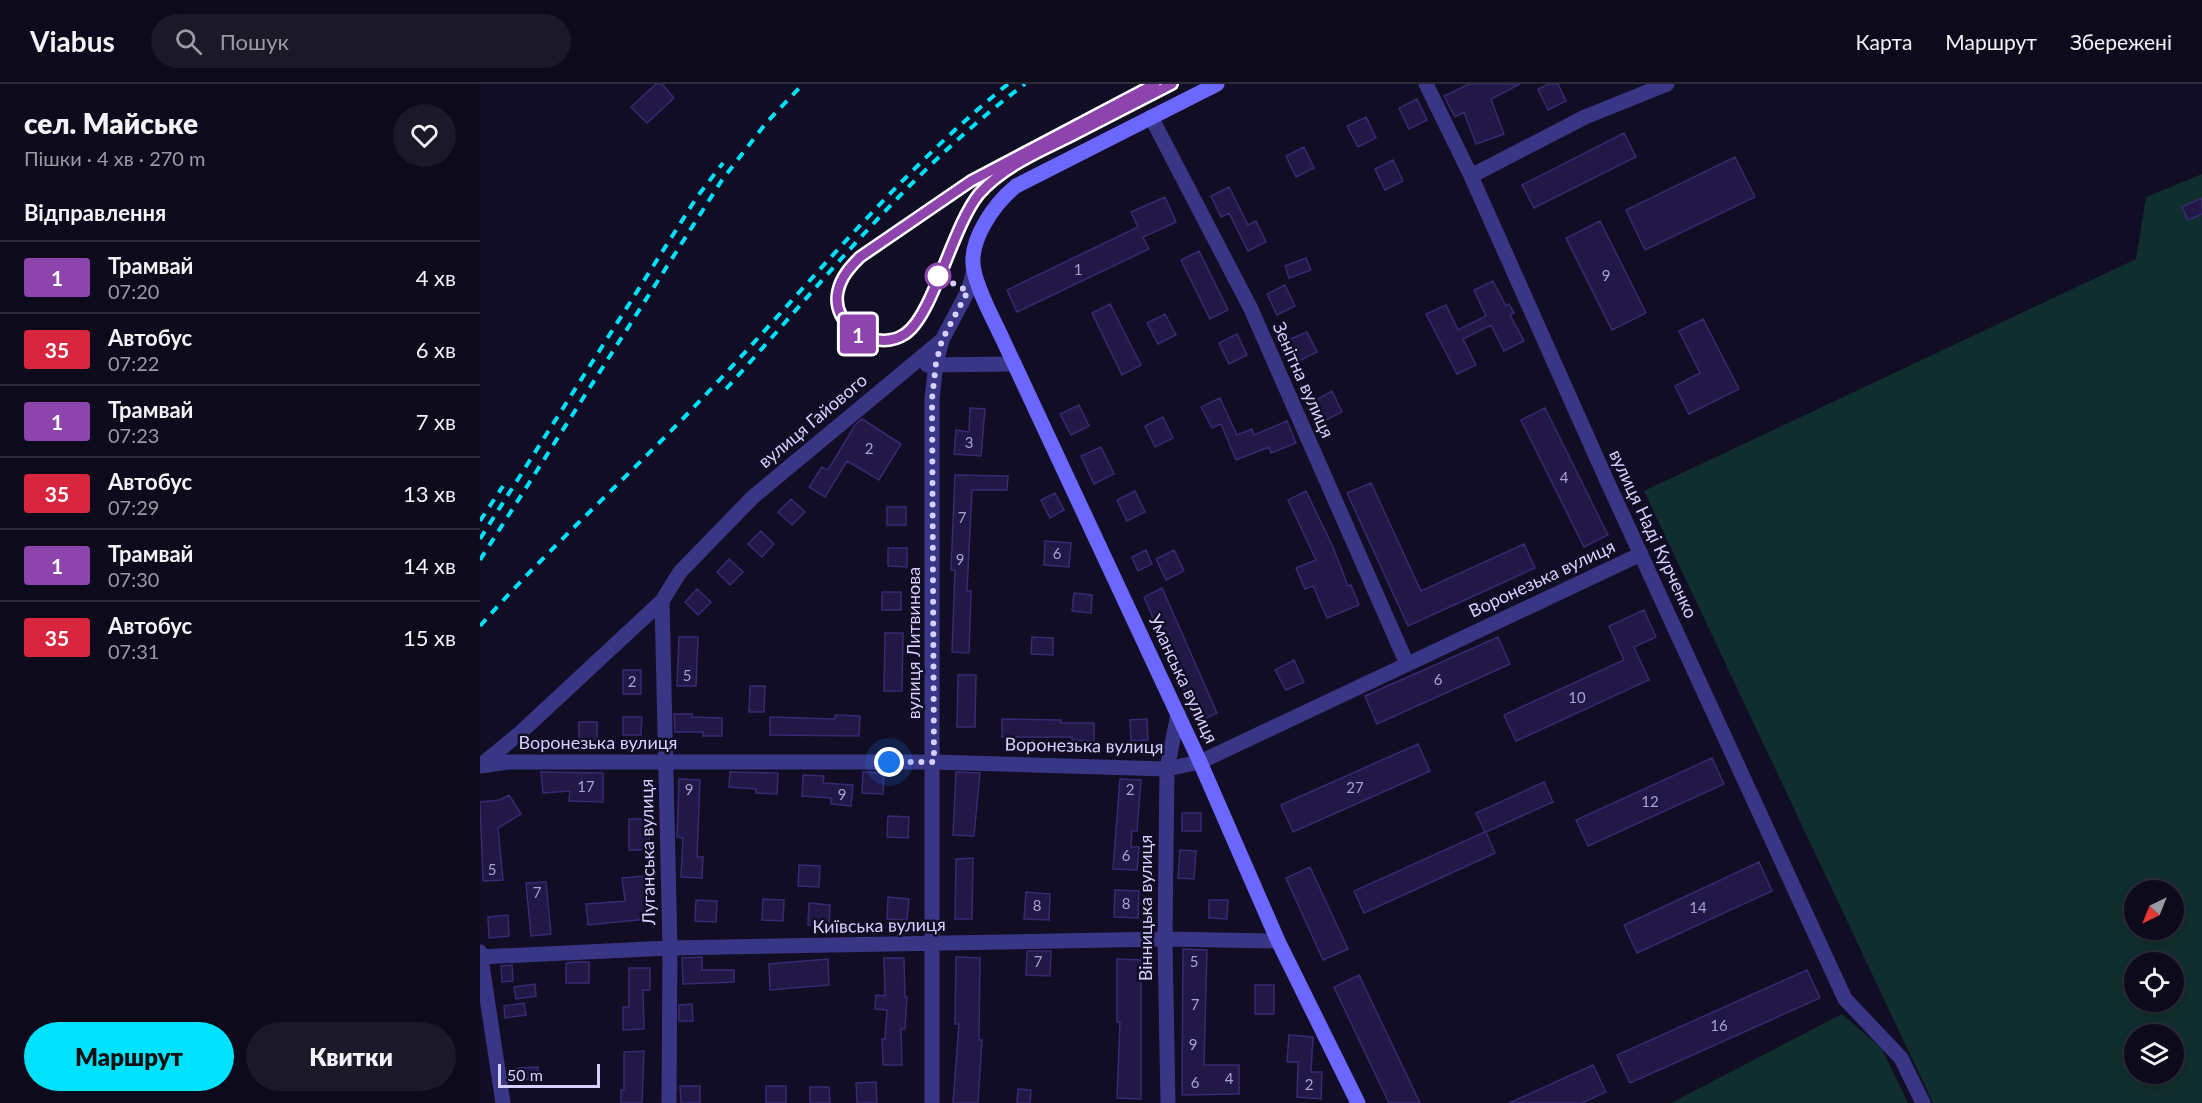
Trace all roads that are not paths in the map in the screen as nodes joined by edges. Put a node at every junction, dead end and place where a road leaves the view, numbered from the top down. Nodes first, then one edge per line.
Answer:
1 (1217, 84) edge
2 (1426, 84) edge
3 (1667, 84) edge
4 (1151, 117) junction
5 (1471, 176) junction
6 (974, 270) junction
7 (942, 340) junction
8 (936, 363) junction
9 (1014, 364) junction
10 (904, 369) junction
11 (1641, 554) junction
12 (662, 601) junction
13 (1407, 664) junction
14 (1178, 714) junction
15 (666, 762) junction
16 (934, 762) junction
17 (1200, 762) junction
18 (480, 766) edge
19 (1167, 769) junction
20 (1165, 939) junction
21 (1278, 941) junction
22 (932, 945) junction
23 (670, 948) junction
24 (480, 956) edge
25 (503, 1103) edge
26 (669, 1103) edge
27 (932, 1103) edge
28 (1168, 1103) edge
29 (1358, 1103) edge
30 (1923, 1103) edge

1 - 4 street, вулиця Гайового
2 - 5 street, вулиця Наді Курченко
3 - 5 street
4 - 6 street, вулиця Гайового
4 - 13 street, Зенітна вулиця
5 - 11 street, вулиця Наді Курченко
6 - 7 street, вулиця Гайового
6 - 9 street, Уманська вулиця
7 - 8 street, вулиця Литвинова
7 - 10 street, вулиця Гайового
8 - 9 street
8 - 10 street
8 - 16 street, вулиця Литвинова
9 - 14 street, Уманська вулиця
10 - 12 street, вулиця Гайового
11 - 13 street, Воронезька вулиця
11 - 30 street, вулиця Наді Курченко
12 - 15 street, Луганська вулиця
12 - 18 street, вулиця Гайового
13 - 17 street, Воронезька вулиця
14 - 17 street, Уманська вулиця
14 - 19 street, Вінницька вулиця
15 - 16 street, Воронезька вулиця
15 - 18 street, Воронезька вулиця
15 - 23 street, Луганська вулиця
16 - 19 street, Воронезька вулиця
16 - 22 street, вулиця Литвинова
17 - 19 street, Воронезька вулиця
17 - 21 street, Уманська вулиця
19 - 20 street, Вінницька вулиця
20 - 21 street, Київська вулиця
20 - 22 street, Київська вулиця
20 - 28 street, Вінницька вулиця
21 - 29 street, Уманська вулиця
22 - 23 street, Київська вулиця
22 - 27 street, вулиця Литвинова
23 - 24 street, Київська вулиця
23 - 26 street, Луганська вулиця
24 - 25 street

